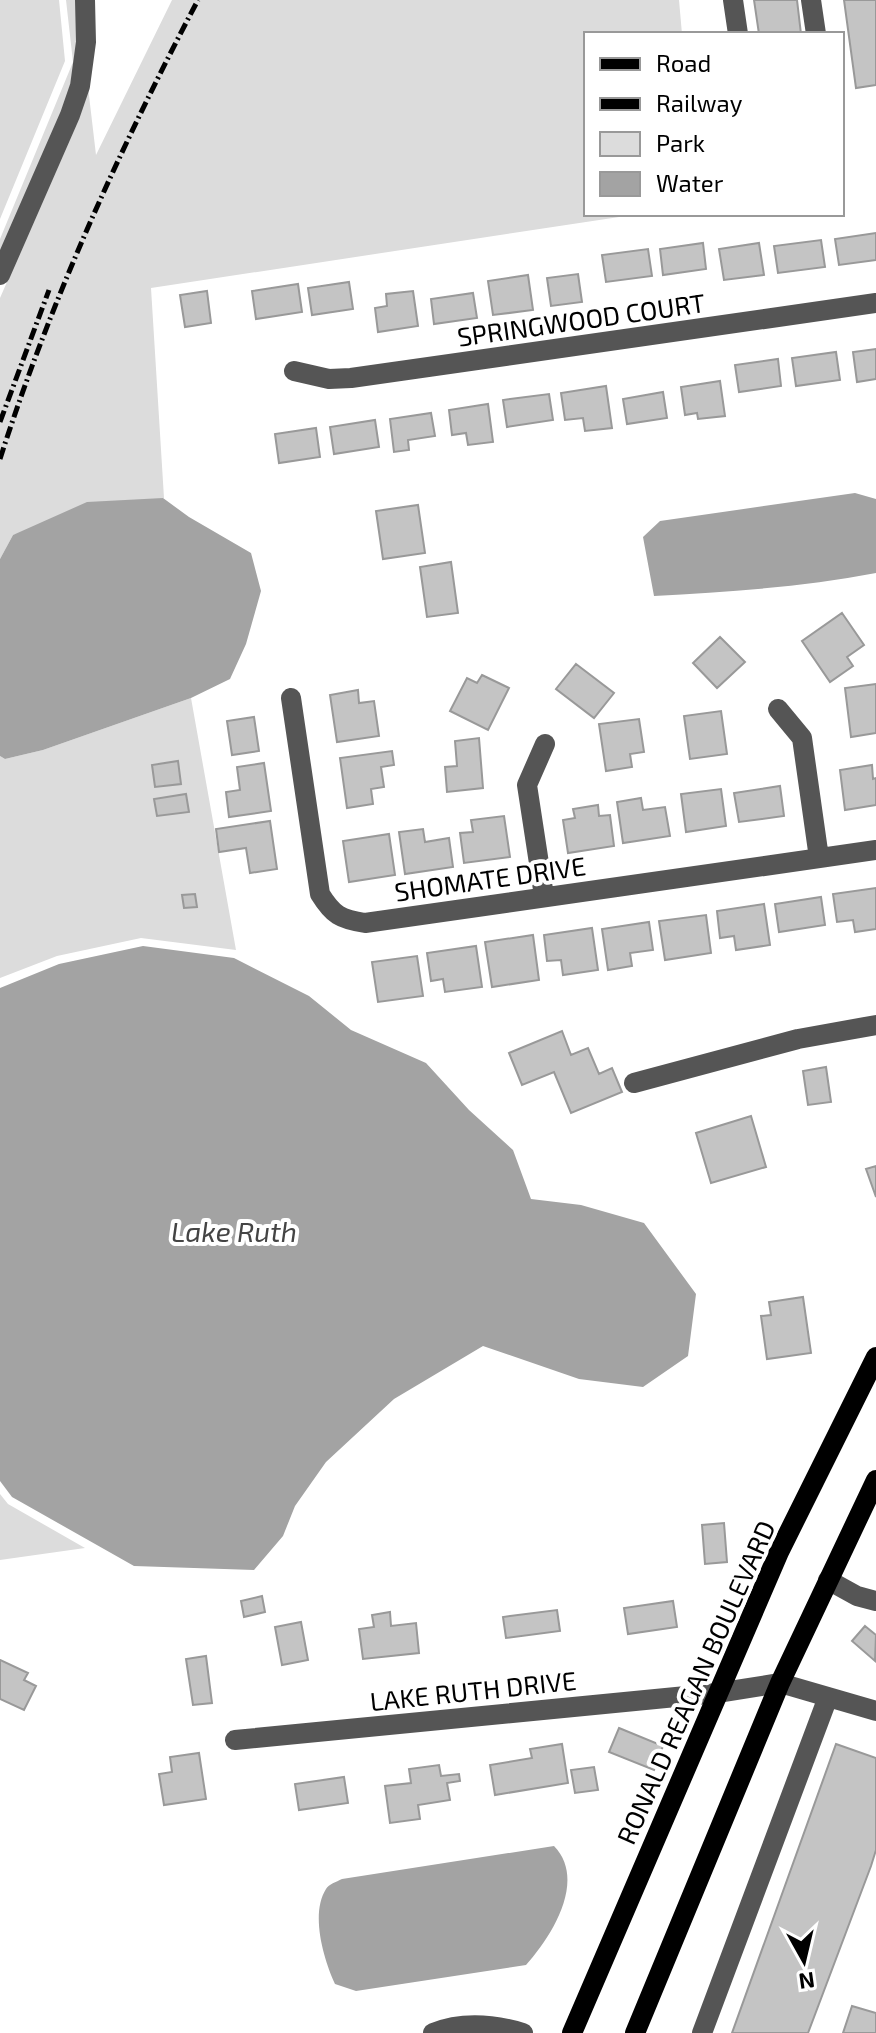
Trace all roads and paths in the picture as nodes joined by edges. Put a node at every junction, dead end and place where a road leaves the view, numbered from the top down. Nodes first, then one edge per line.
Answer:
1 (85, 0) edge
2 (733, 0) edge
3 (811, 0) edge
4 (738, 32) edge
5 (816, 32) edge
6 (0, 275) edge
7 (876, 303) edge
8 (294, 371) dead end
9 (291, 698) dead end
10 (778, 709) dead end
11 (545, 744) dead end
12 (876, 850) edge
13 (819, 858) junction
14 (544, 896) junction
15 (876, 1025) edge
16 (634, 1083) dead end
17 (876, 1357) edge
18 (876, 1480) edge
19 (828, 1580) junction
20 (876, 1601) edge
21 (780, 1683) junction
22 (717, 1693) junction
23 (828, 1697) junction
24 (876, 1711) edge
25 (235, 1740) dead end
26 (516, 2032) edge
27 (433, 2033) edge
28 (572, 2033) edge
29 (635, 2033) edge
30 (702, 2033) edge

1 - 6 street
2 - 4 street
3 - 5 street
7 - 8 street, SPRINGWOOD COURT
9 - 14 street, SHOMATE DRIVE
10 - 13 street
11 - 14 street
12 - 13 street, SHOMATE DRIVE
13 - 14 street, SHOMATE DRIVE
15 - 16 street
17 - 22 main road, RONALD REAGAN BOULEVARD
18 - 19 main road
19 - 20 street
19 - 21 main road
21 - 22 street, LAKE RUTH DRIVE
21 - 23 street
21 - 29 main road
22 - 25 street, LAKE RUTH DRIVE
22 - 28 main road, RONALD REAGAN BOULEVARD
23 - 24 street
23 - 30 street
26 - 27 street

